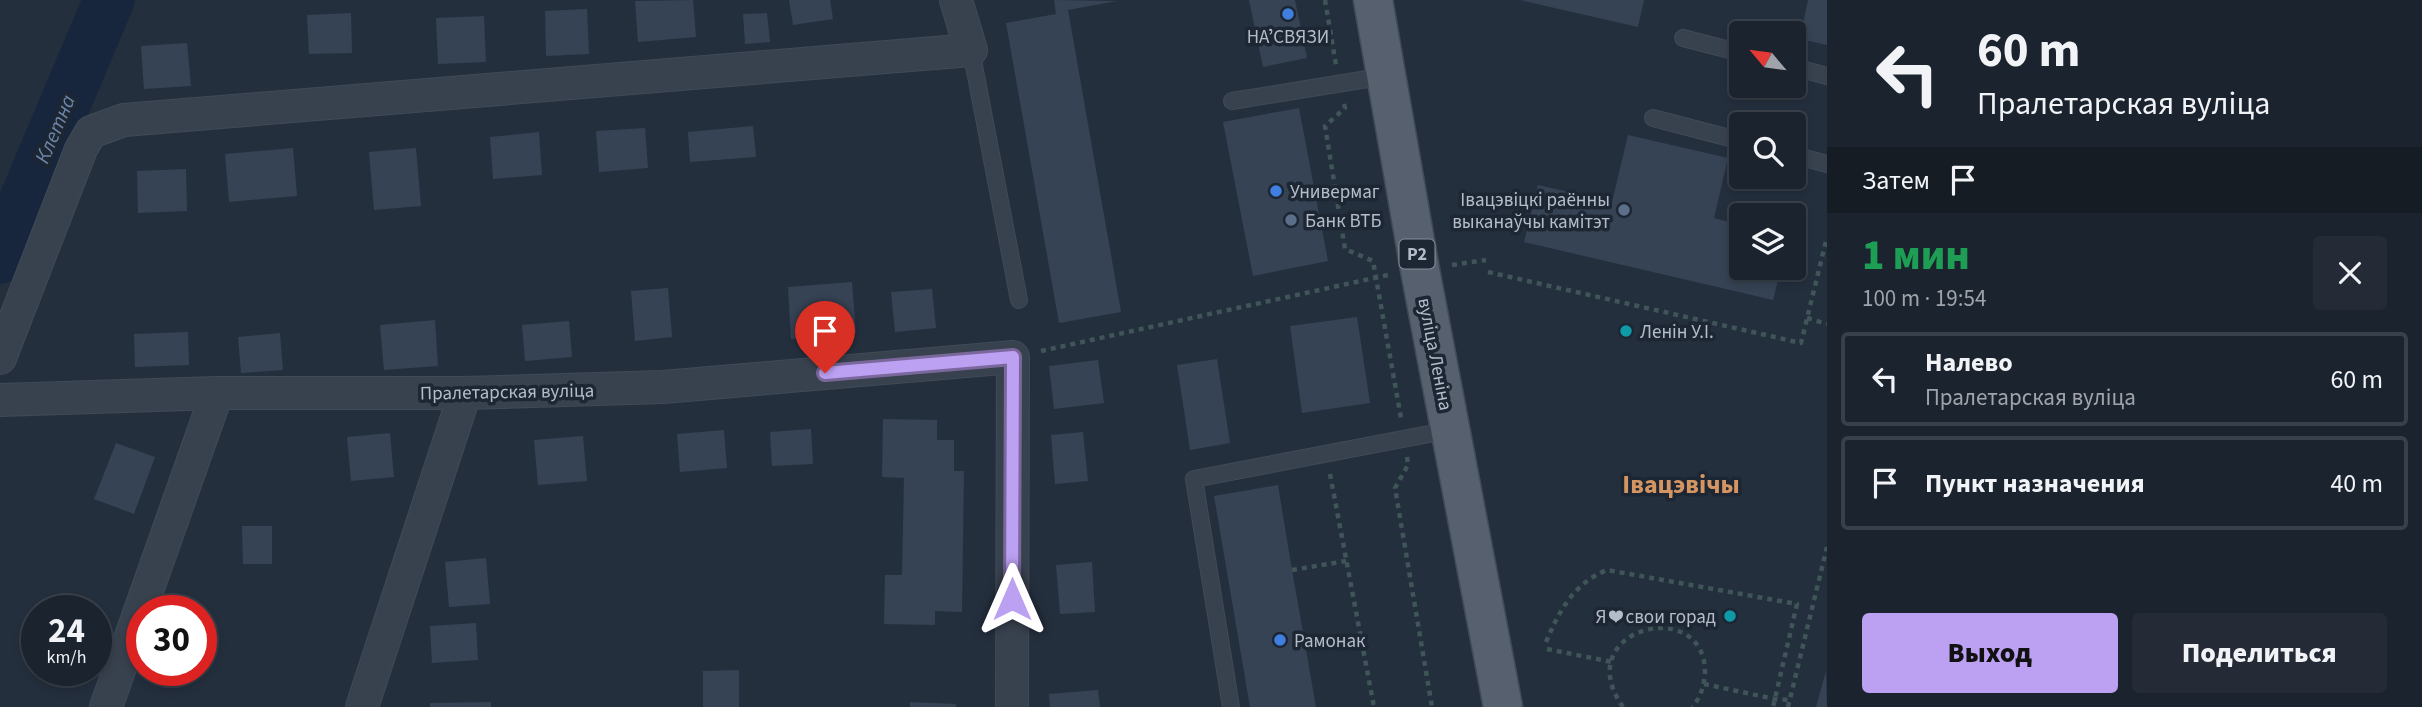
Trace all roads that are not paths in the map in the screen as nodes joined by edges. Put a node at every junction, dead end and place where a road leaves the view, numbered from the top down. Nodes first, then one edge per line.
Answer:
1 (956, 0) edge
2 (1373, 0) edge
3 (1683, 38) dead end
4 (971, 50) junction
5 (1729, 50) edge
6 (1806, 70) edge
7 (1386, 76) junction
8 (1827, 76) edge
9 (1231, 101) dead end
10 (1653, 118) dead end
11 (1729, 138) edge
12 (1806, 158) edge
13 (1827, 164) edge
14 (1019, 300) dead end
15 (0, 358) edge
16 (217, 393) junction
17 (465, 393) junction
18 (0, 400) edge
19 (1450, 430) junction
20 (106, 707) edge
21 (362, 707) edge
22 (1012, 707) edge
23 (1231, 707) edge
24 (1503, 707) edge

1 - 4 street
2 - 7 main road, вуліца Леніна / Р2
3 - 5 lane
4 - 14 lane
4 - 15 street
6 - 8 lane
7 - 9 lane
7 - 19 main road, вуліца Леніна / Р2
10 - 11 lane
12 - 13 lane
16 - 17 street, Пралетарская вуліца
16 - 18 street, Пралетарская вуліца
16 - 20 street
17 - 21 street
17 - 22 street, Пралетарская вуліца
19 - 23 lane
19 - 24 main road, вуліца Леніна / Р2

